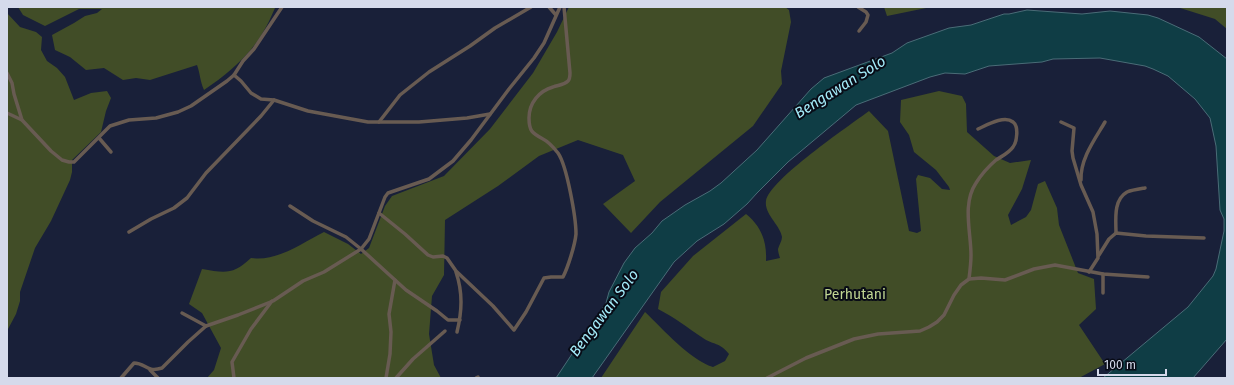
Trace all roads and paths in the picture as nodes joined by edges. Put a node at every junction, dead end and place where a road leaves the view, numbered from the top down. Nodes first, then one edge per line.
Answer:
1 (282, 7) edge
2 (531, 7) edge
3 (549, 7) edge
4 (560, 7) edge
5 (564, 7) edge
6 (858, 7) edge
7 (556, 15) junction
8 (859, 31) dead end
9 (7, 73) edge
10 (234, 75) junction
11 (274, 100) junction
12 (7, 113) edge
13 (491, 114) junction
14 (22, 120) junction
15 (379, 122) junction
16 (1061, 122) dead end
17 (1105, 122) dead end
18 (978, 129) dead end
19 (99, 138) junction
20 (111, 152) dead end
21 (1081, 185) junction
22 (1145, 188) dead end
23 (290, 206) dead end
24 (379, 213) junction
25 (129, 232) dead end
26 (1116, 233) junction
27 (1204, 238) dead end
28 (361, 249) junction
29 (1098, 258) junction
30 (456, 271) junction
31 (1089, 272) junction
32 (1102, 274) junction
33 (1148, 277) dead end
34 (969, 279) junction
35 (395, 280) junction
36 (1103, 293) dead end
37 (273, 301) junction
38 (182, 313) dead end
39 (460, 320) junction
40 (206, 326) junction
41 (445, 331) dead end
42 (457, 332) dead end
43 (150, 370) junction
44 (121, 378) edge
45 (158, 378) edge
46 (234, 378) edge
47 (386, 378) edge
48 (396, 378) edge
49 (767, 378) edge

1 - 10 street
2 - 15 street
3 - 7 street
4 - 7 street
5 - 30 street
6 - 8 street
7 - 13 street
9 - 14 street
10 - 11 street
10 - 19 street
11 - 15 street
11 - 25 street
12 - 14 street
13 - 15 street
13 - 24 street
14 - 19 street
16 - 21 street
17 - 21 street
18 - 34 street
19 - 20 street
21 - 29 street
22 - 26 street
23 - 28 street
24 - 28 street
24 - 30 street
26 - 27 street
26 - 29 street
28 - 35 street
28 - 37 street
29 - 31 street
30 - 39 street
31 - 32 street
31 - 34 street
32 - 33 street
32 - 36 street
34 - 49 street
35 - 39 street
35 - 47 street
37 - 40 street
37 - 46 street
38 - 40 street
39 - 42 street
40 - 43 street
41 - 48 street
43 - 44 street
43 - 45 street

